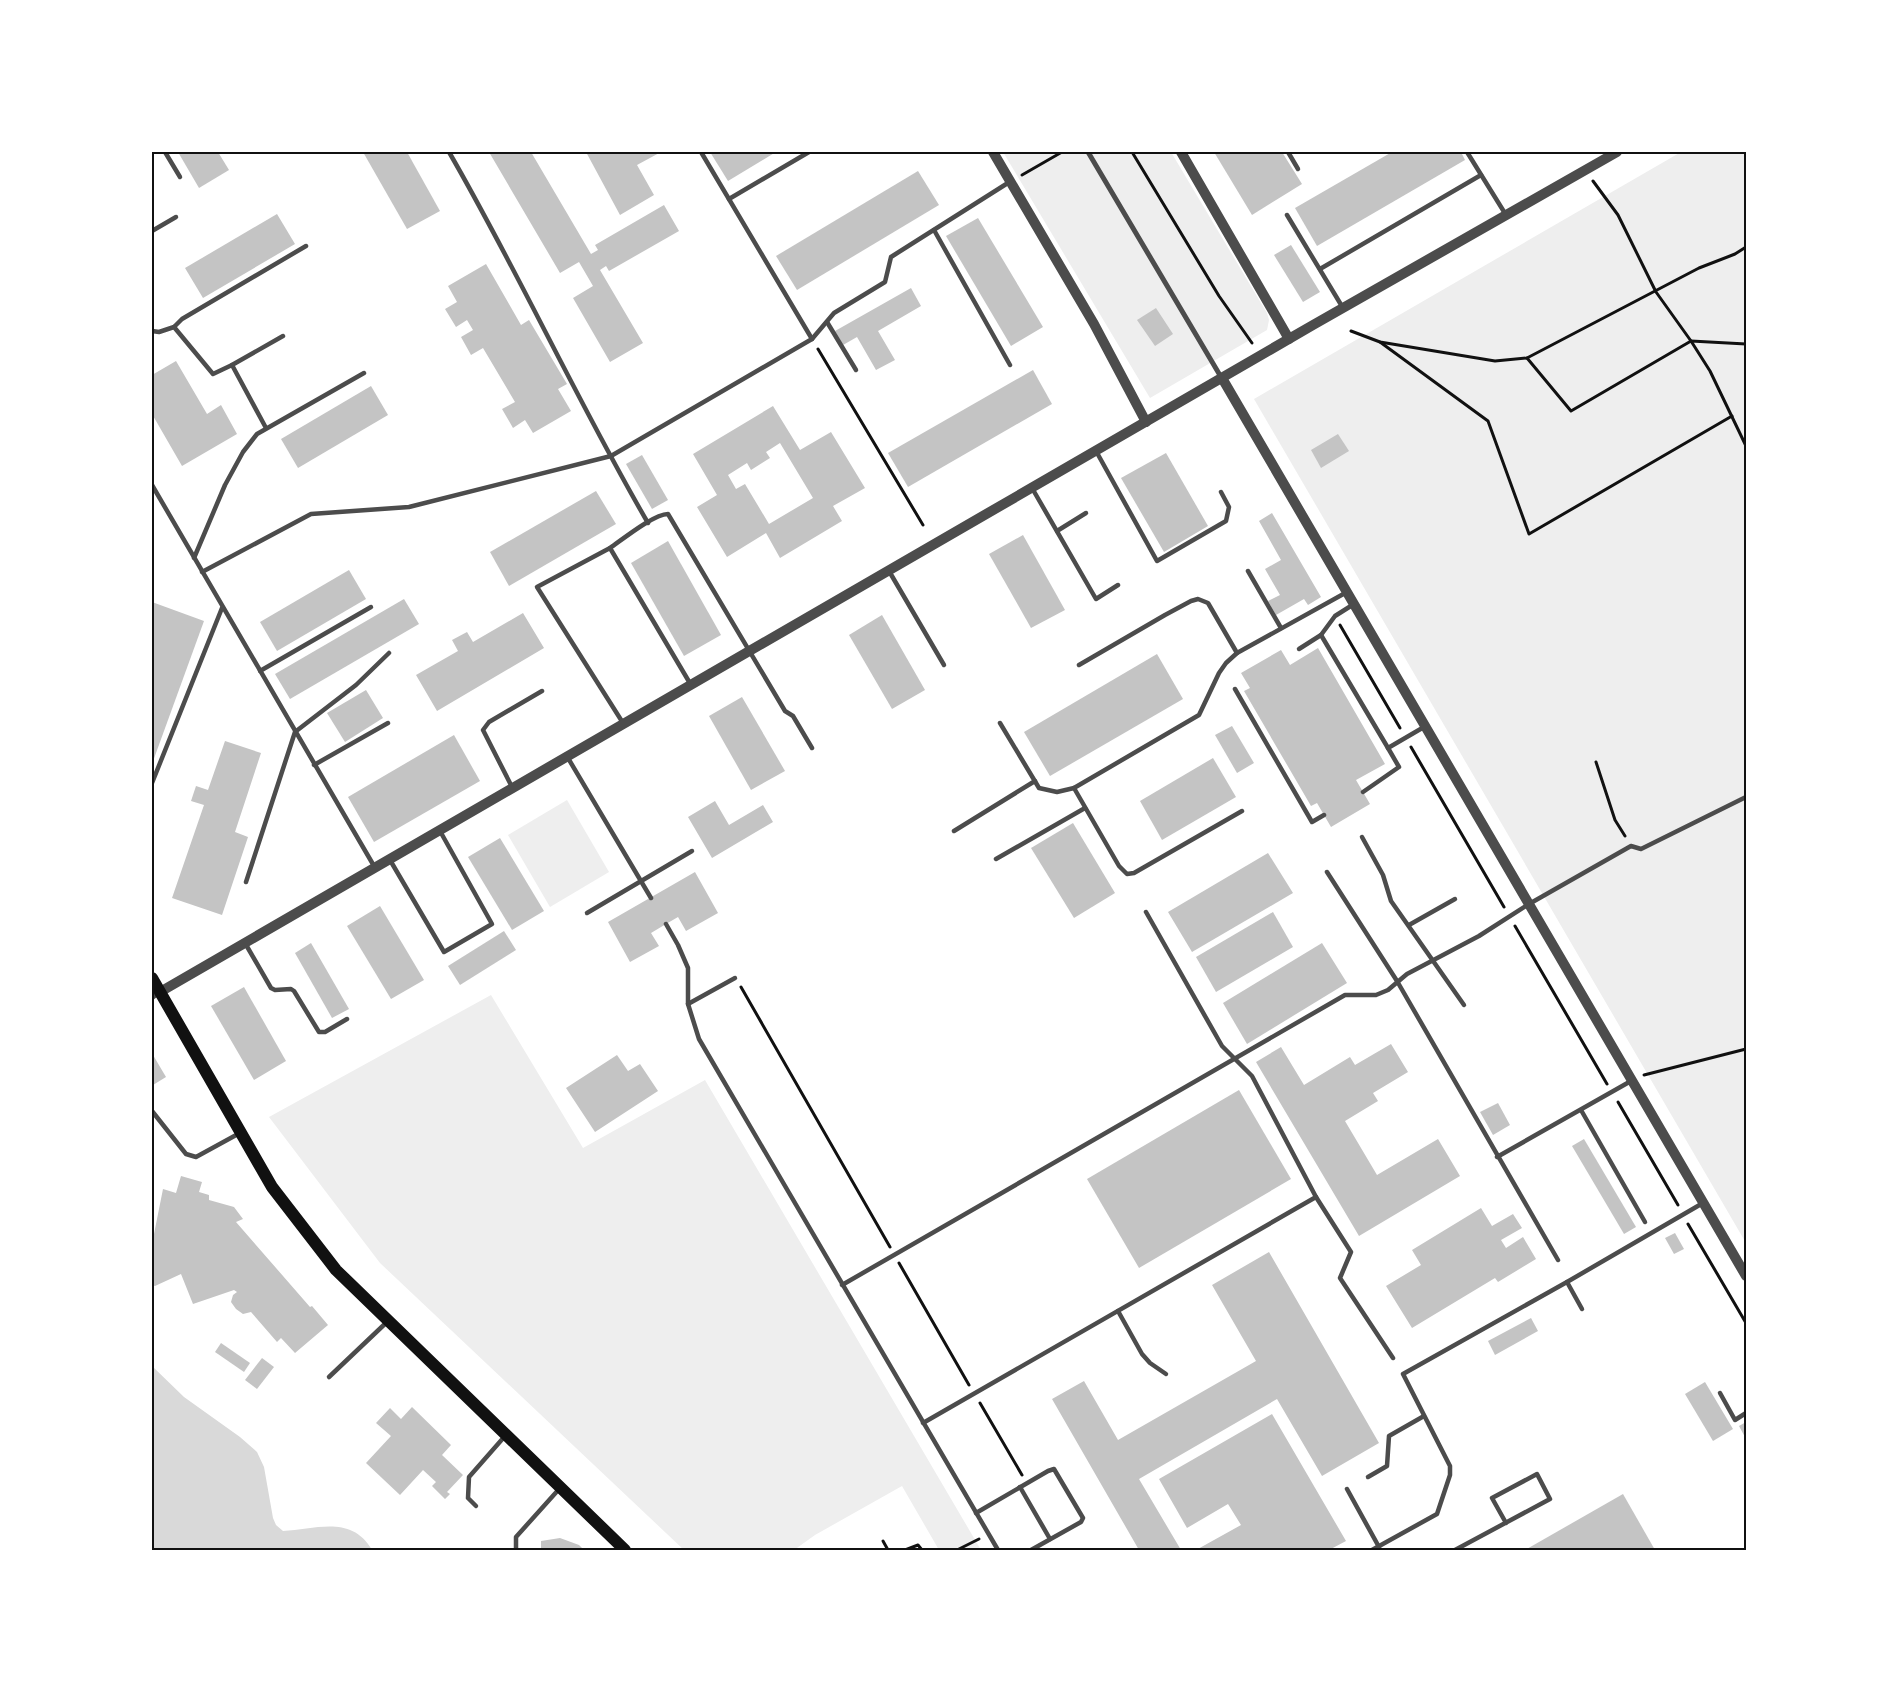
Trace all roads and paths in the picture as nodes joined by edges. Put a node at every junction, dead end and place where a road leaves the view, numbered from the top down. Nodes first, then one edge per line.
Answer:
1 (165, 152) edge
2 (449, 152) edge
3 (701, 152) edge
4 (809, 152) edge
5 (993, 152) edge
6 (1062, 152) edge
7 (1088, 152) edge
8 (1132, 152) edge
9 (1181, 152) edge
10 (1288, 152) edge
11 (1467, 152) edge
12 (1617, 152) edge
13 (1298, 169) dead end
14 (1585, 170) junction
15 (1481, 175) junction
16 (180, 177) dead end
17 (1011, 181) junction
18 (729, 198) junction
19 (1287, 215) dead end
20 (1506, 215) junction
21 (176, 218) dead end
22 (934, 230) junction
23 (152, 231) edge
24 (306, 246) dead end
25 (1746, 247) edge
26 (1320, 269) junction
27 (1656, 292) junction
28 (1343, 308) junction
29 (826, 322) junction
30 (174, 327) junction
31 (152, 331) edge
32 (1351, 331) dead end
33 (283, 336) dead end
34 (812, 339) junction
35 (1289, 339) junction
36 (1691, 340) junction
37 (1380, 342) junction
38 (1746, 344) edge
39 (1260, 356) junction
40 (1527, 358) junction
41 (232, 365) junction
42 (1010, 365) dead end
43 (856, 370) dead end
44 (364, 372) dead end
45 (1222, 378) junction
46 (1732, 416) junction
47 (1146, 422) junction
48 (266, 429) junction
49 (1746, 446) edge
50 (1095, 451) junction
51 (611, 456) junction
52 (152, 485) edge
53 (1032, 488) junction
54 (1221, 492) dead end
55 (1086, 513) dead end
56 (648, 523) junction
57 (923, 525) dead end
58 (1057, 531) junction
59 (610, 548) junction
60 (194, 558) junction
61 (889, 571) junction
62 (202, 572) junction
63 (1248, 572) dead end
64 (1118, 585) dead end
65 (1347, 591) junction
66 (1354, 604) junction
67 (222, 607) junction
68 (371, 607) dead end
69 (1335, 616) junction
70 (1281, 628) junction
71 (1321, 635) junction
72 (1299, 649) dead end
73 (751, 652) junction
74 (389, 653) dead end
75 (1237, 653) junction
76 (944, 665) dead end
77 (1078, 665) dead end
78 (260, 671) junction
79 (692, 686) junction
80 (1235, 689) dead end
81 (543, 691) dead end
82 (388, 723) dead end
83 (1000, 723) dead end
84 (624, 725) junction
85 (1426, 726) junction
86 (295, 732) junction
87 (1406, 738) junction
88 (812, 748) dead end
89 (1388, 748) junction
90 (568, 758) junction
91 (1596, 762) dead end
92 (314, 765) junction
93 (1035, 781) junction
94 (152, 783) edge
95 (1074, 788) junction
96 (513, 789) junction
97 (1363, 792) dead end
98 (1746, 797) edge
99 (1085, 808) junction
100 (1242, 812) dead end
101 (1324, 815) dead end
102 (441, 831) junction
103 (954, 831) dead end
104 (1362, 837) dead end
105 (1630, 846) junction
106 (692, 851) dead end
107 (996, 859) dead end
108 (390, 860) junction
109 (375, 869) junction
110 (1328, 872) dead end
111 (641, 881) junction
112 (246, 882) dead end
113 (651, 898) dead end
114 (1455, 898) dead end
115 (1529, 904) junction
116 (1146, 912) dead end
117 (587, 913) dead end
118 (1510, 917) junction
119 (666, 924) dead end
120 (1409, 926) junction
121 (245, 943) junction
122 (1433, 960) junction
123 (152, 978) edge
124 (735, 978) joint
125 (1397, 981) junction
126 (156, 995) edge
127 (688, 1004) junction
128 (1464, 1005) dead end
129 (347, 1019) dead end
130 (1746, 1050) edge
131 (1235, 1059) junction
132 (1633, 1080) junction
133 (1612, 1092) junction
134 (1581, 1110) junction
135 (152, 1111) edge
136 (241, 1132) junction
137 (1497, 1157) junction
138 (1316, 1197) junction
139 (1704, 1202) junction
140 (1683, 1215) junction
141 (1645, 1222) dead end
142 (895, 1256) junction
143 (1558, 1260) dead end
144 (1746, 1276) edge
145 (1567, 1282) junction
146 (842, 1285) junction
147 (1582, 1309) dead end
148 (1118, 1311) junction
149 (388, 1322) junction
150 (1746, 1323) edge
151 (1393, 1358) dead end
152 (1166, 1374) dead end
153 (329, 1377) dead end
154 (1720, 1393) dead end
155 (975, 1394) junction
156 (1746, 1413) edge
157 (1424, 1416) junction
158 (923, 1423) junction
159 (505, 1436) junction
160 (1368, 1477) dead end
161 (1027, 1483) junction
162 (1020, 1487) junction
163 (560, 1488) junction
164 (1347, 1489) dead end
165 (476, 1506) dead end
166 (976, 1513) junction
167 (1506, 1523) junction
168 (988, 1534) junction
169 (1050, 1539) junction
170 (883, 1541) dead end
171 (1379, 1547) junction
172 (516, 1551) edge
173 (624, 1551) edge
174 (888, 1551) edge
175 (905, 1551) edge
176 (922, 1551) edge
177 (957, 1551) edge
178 (998, 1551) edge
179 (1031, 1551) edge
180 (1372, 1551) edge
181 (1455, 1551) edge

1 - 16 lane
2 - 51 lane
3 - 18 lane
4 - 18 lane
5 - 17 street
6 - 17 path
7 - 45 street
8 - 39 path
9 - 35 street
10 - 13 lane
11 - 15 lane
12 - 14 street
14 - 20 street
14 - 27 path
15 - 20 lane
15 - 26 lane
17 - 22 lane
17 - 47 street
18 - 34 lane
19 - 26 lane
20 - 28 street
21 - 23 lane
22 - 29 lane
22 - 42 lane
24 - 30 lane
25 - 27 path
26 - 28 lane
27 - 36 path
27 - 40 path
28 - 35 street
29 - 34 lane
29 - 43 lane
30 - 31 lane
30 - 41 lane
32 - 37 path
33 - 41 lane
34 - 51 lane
34 - 57 path
35 - 39 street
36 - 38 path
36 - 40 path
36 - 46 path
37 - 40 path
37 - 46 path
39 - 45 street
41 - 48 lane
44 - 48 lane
45 - 47 street
45 - 65 street
46 - 49 path
47 - 50 street
48 - 60 lane
50 - 53 street
50 - 54 lane
51 - 56 lane
51 - 62 lane
52 - 60 lane
53 - 58 lane
53 - 61 street
55 - 58 lane
56 - 59 lane
56 - 73 lane
58 - 64 lane
59 - 79 lane
59 - 84 lane
60 - 62 lane
61 - 73 street
61 - 76 lane
62 - 67 lane
63 - 70 lane
65 - 66 street
65 - 70 lane
66 - 69 lane
66 - 85 street
67 - 78 lane
67 - 94 lane
68 - 78 lane
69 - 71 lane
69 - 87 path
70 - 75 lane
71 - 72 lane
71 - 89 lane
73 - 79 street
73 - 88 lane
74 - 86 lane
75 - 77 lane
75 - 95 lane
78 - 86 lane
79 - 84 street
80 - 101 lane
81 - 96 lane
82 - 92 lane
83 - 93 lane
84 - 90 street
85 - 87 lane
85 - 115 street
86 - 92 lane
86 - 112 lane
87 - 89 lane
87 - 118 path
89 - 97 lane
90 - 96 street
90 - 111 lane
91 - 105 path
92 - 109 lane
93 - 95 lane
93 - 103 lane
95 - 99 lane
96 - 102 street
98 - 105 lane
99 - 100 lane
99 - 107 lane
102 - 108 street
102 - 108 lane
104 - 120 lane
105 - 115 lane
106 - 111 lane
108 - 109 street
109 - 121 street
110 - 125 lane
111 - 113 lane
111 - 117 lane
114 - 120 lane
115 - 118 lane
115 - 132 street
116 - 131 lane
118 - 122 lane
118 - 133 path
119 - 127 lane
120 - 122 lane
121 - 126 street
121 - 129 lane
122 - 125 lane
122 - 128 lane
123 - 126 main road
124 - 127 lane
124 - 142 path
125 - 131 lane
125 - 137 lane
126 - 136 main road
127 - 146 lane
130 - 132 path
131 - 138 lane
131 - 142 lane
132 - 133 lane
132 - 139 street
133 - 134 lane
133 - 140 path
134 - 137 lane
134 - 141 lane
135 - 136 lane
136 - 149 main road
137 - 143 lane
138 - 148 lane
138 - 151 lane
139 - 140 lane
139 - 144 street
140 - 145 lane
140 - 150 path
142 - 146 lane
142 - 155 path
145 - 147 lane
145 - 157 lane
146 - 158 lane
148 - 152 lane
148 - 155 lane
149 - 153 lane
149 - 159 main road
154 - 156 lane
155 - 158 lane
155 - 161 path
157 - 160 lane
157 - 171 lane
158 - 166 lane
159 - 163 main road
159 - 165 lane
161 - 162 lane
161 - 169 lane
162 - 166 lane
162 - 169 lane
163 - 172 lane
163 - 173 main road
164 - 171 lane
166 - 168 lane
167 - 167 lane
167 - 181 lane
168 - 177 path
168 - 178 lane
169 - 179 lane
170 - 174 path
171 - 180 lane
175 - 176 path

